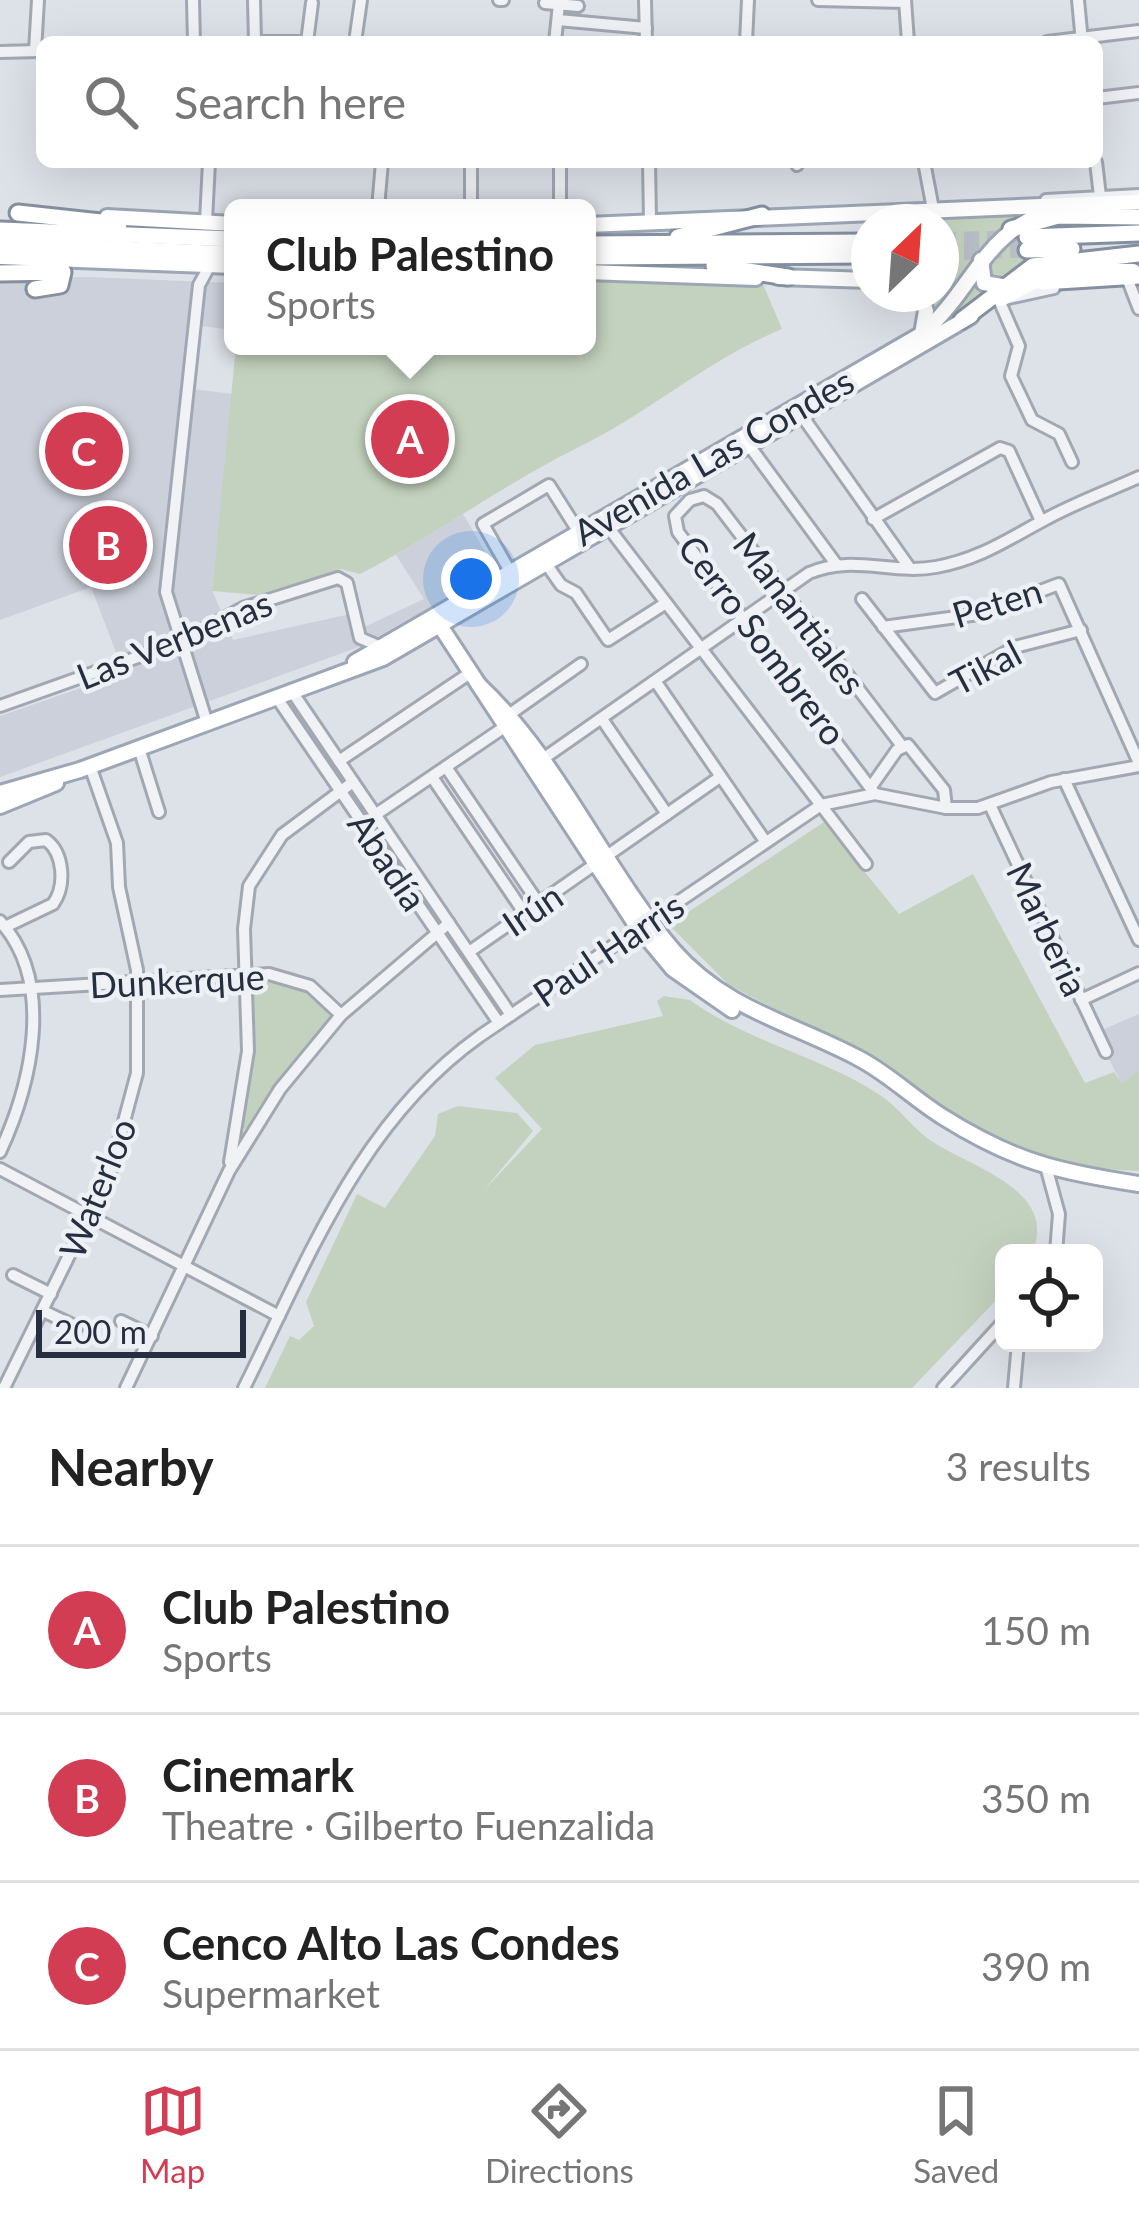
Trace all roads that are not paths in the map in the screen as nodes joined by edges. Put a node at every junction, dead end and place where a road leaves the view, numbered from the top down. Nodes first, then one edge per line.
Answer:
1 (38, 0) edge
2 (193, 0) edge
3 (254, 0) edge
4 (361, 0) edge
5 (645, 0) edge
6 (748, 0) edge
7 (818, 0) edge
8 (842, 0) edge
9 (1078, 0) edge
10 (905, 1) edge
11 (312, 3) edge
12 (544, 3) edge
13 (578, 3) edge
14 (559, 4) junction
15 (558, 20) junction
16 (576, 21) junction
17 (646, 28) junction
18 (1139, 31) edge
19 (39, 36) edge
20 (194, 36) edge
21 (253, 36) edge
22 (308, 36) edge
23 (357, 36) edge
24 (557, 36) edge
25 (646, 36) edge
26 (746, 36) edge
27 (908, 36) edge
28 (1082, 36) edge
29 (1103, 37) edge
30 (36, 51) edge
31 (0, 52) edge
32 (1139, 93) edge
33 (1103, 97) edge
34 (208, 168) edge
35 (381, 168) edge
36 (471, 168) edge
37 (560, 168) edge
38 (649, 168) edge
39 (925, 168) edge
40 (1097, 168) edge
41 (1100, 196) junction
42 (1139, 198) edge
43 (379, 199) edge
44 (471, 199) edge
45 (560, 199) edge
46 (932, 204) edge
47 (1015, 206) junction
48 (1066, 206) junction
49 (959, 208) edge
50 (9, 212) edge
51 (851, 212) edge
52 (763, 215) junction
53 (1139, 217) edge
54 (650, 221) junction
55 (596, 224) edge
56 (224, 225) edge
57 (202, 229) junction
58 (1011, 229) junction
59 (0, 230) edge
60 (1139, 233) edge
61 (224, 236) edge
62 (851, 242) edge
63 (0, 244) edge
64 (596, 244) edge
65 (649, 244) junction
66 (1139, 251) edge
67 (224, 254) edge
68 (982, 255) junction
69 (0, 256) edge
70 (596, 257) edge
71 (851, 257) edge
72 (676, 258) junction
73 (182, 264) junction
74 (210, 265) junction
75 (224, 266) edge
76 (596, 272) edge
77 (0, 273) edge
78 (788, 277) junction
79 (851, 279) edge
80 (1136, 279) edge
81 (199, 281) junction
82 (1033, 283) joint
83 (35, 289) dead end
84 (999, 294) junction
85 (1139, 309) edge
86 (925, 312) edge
87 (962, 320) joint
88 (922, 334) junction
89 (800, 412) junction
90 (751, 448) junction
91 (1072, 462) dead end
92 (1139, 477) edge
93 (686, 494) junction
94 (873, 519) junction
95 (1041, 521) junction
96 (606, 524) junction
97 (580, 534) junction
98 (836, 563) junction
99 (548, 565) junction
100 (909, 567) junction
101 (512, 573) junction
102 (783, 592) junction
103 (862, 599) dead end
104 (666, 603) junction
105 (746, 619) junction
106 (438, 622) junction
107 (883, 627) junction
108 (1081, 630) junction
109 (180, 642) junction
110 (381, 647) junction
111 (703, 651) junction
112 (581, 664) dead end
113 (330, 677) junction
114 (474, 679) junction
115 (656, 682) junction
116 (285, 695) junction
117 (0, 706) edge
118 (602, 719) junction
119 (504, 722) junction
120 (207, 723) junction
121 (902, 746) junction
122 (139, 748) junction
123 (339, 761) junction
124 (536, 764) junction
125 (1139, 764) edge
126 (446, 767) junction
127 (82, 769) junction
128 (431, 777) junction
129 (720, 777) junction
130 (1064, 779) junction
131 (353, 782) junction
132 (874, 789) junction
133 (341, 791) junction
134 (0, 793) edge
135 (821, 805) junction
136 (990, 805) junction
137 (0, 806) edge
138 (946, 808) junction
139 (159, 812) dead end
140 (667, 814) junction
141 (375, 815) junction
142 (765, 842) junction
143 (601, 861) junction
144 (9, 862) dead end
145 (866, 864) dead end
146 (539, 904) junction
147 (525, 914) junction
148 (448, 922) junction
149 (3, 924) edge
150 (644, 924) junction
151 (438, 934) junction
152 (1139, 940) edge
153 (469, 952) junction
154 (248, 973) junction
155 (1139, 973) edge
156 (139, 980) junction
157 (30, 988) junction
158 (0, 990) edge
159 (1082, 1000) junction
160 (340, 1015) junction
161 (511, 1015) junction
162 (499, 1023) junction
163 (1106, 1052) dead end
164 (0, 1152) edge
165 (0, 1169) edge
166 (1047, 1170) junction
167 (229, 1172) junction
168 (1139, 1184) edge
169 (89, 1216) junction
170 (1057, 1244) edge
171 (186, 1267) junction
172 (13, 1275) dead end
173 (51, 1294) junction
174 (43, 1311) junction
175 (279, 1316) junction
176 (121, 1321) dead end
177 (77, 1328) dead end
178 (995, 1331) edge
179 (152, 1336) junction
180 (1017, 1352) edge
181 (5, 1379) edge
182 (126, 1388) edge
183 (244, 1388) edge
184 (943, 1388) edge
185 (1014, 1388) edge

1 - 19 street
2 - 20 street
3 - 21 street
4 - 23 street
5 - 17 street
6 - 26 street
7 - 8 street
8 - 10 street
9 - 28 street
10 - 27 street
11 - 22 street
12 - 14 street
13 - 14 street
13 - 16 street
14 - 15 street
15 - 16 street
15 - 24 street
16 - 17 street
17 - 25 street
18 - 29 street
30 - 31 street
32 - 33 street
34 - 57 street
35 - 43 street
36 - 44 street
37 - 45 street
38 - 54 street
39 - 46 street
40 - 41 street
41 - 42 street
41 - 47 street
42 - 48 main road
47 - 48 main road
47 - 49 main road
48 - 58 main road, Avenida Las Condes
50 - 57 highway
51 - 52 main road
52 - 54 main road
52 - 65 highway
53 - 58 highway
54 - 55 main road
56 - 57 main road
57 - 59 highway
57 - 61 highway
58 - 68 main road, Avenida Las Condes
60 - 66 highway
62 - 65 highway
63 - 67 highway
64 - 65 highway
66 - 84 highway
68 - 84 main road
68 - 88 main road, Avenida Las Condes
69 - 73 main road
70 - 72 highway
71 - 72 highway
72 - 78 highway
73 - 74 main road
73 - 81 street
74 - 75 main road
74 - 81 street
76 - 78 main road
77 - 83 highway
78 - 79 main road
80 - 82 highway
80 - 84 street
80 - 85 street
81 - 109 street
82 - 84 main road
84 - 87 highway
84 - 91 street
86 - 88 main road
87 - 89 main road, Avenida Las Condes
88 - 89 main road, Avenida Las Condes
89 - 90 main road, Avenida Las Condes
89 - 94 street
89 - 96 main road, Avenida Las Condes
90 - 93 main road, Avenida Las Condes
90 - 98 street
92 - 95 street
93 - 96 main road, Avenida Las Condes
93 - 102 street, Manantiales
93 - 105 street, Cerro Sombrero
94 - 95 street
94 - 100 street
95 - 100 street
96 - 97 main road, Avenida Las Condes
96 - 99 main road, Avenida Las Condes
96 - 104 street
97 - 101 main road, Avenida Las Condes
97 - 101 street
98 - 100 street
98 - 102 street
99 - 104 street
99 - 106 main road, Avenida Las Condes
101 - 106 main road, Avenida Las Condes
102 - 105 street
102 - 121 street, Manantiales
103 - 107 street, Tikal
104 - 111 street
105 - 111 street
105 - 132 street, Cerro Sombrero
106 - 110 main road, Avenida Las Condes
106 - 113 main road, Avenida Las Condes
106 - 114 main road
107 - 108 street, Peten
107 - 108 street, Tikal
108 - 125 street, Peten
109 - 110 street, Las Verbenas
109 - 117 street, Las Verbenas
109 - 120 street
110 - 113 main road, Avenida Las Condes
111 - 115 street
111 - 135 street
112 - 119 street
113 - 116 main road, Avenida Las Condes
114 - 119 main road
114 - 123 street
115 - 118 street
115 - 129 street
116 - 120 main road, Avenida Las Condes
116 - 123 street, Abadía
116 - 133 street, Abadía
118 - 124 street
118 - 140 street
119 - 124 main road
119 - 126 street
120 - 122 main road, Avenida Las Condes
121 - 132 street
121 - 138 street, Manantiales
122 - 127 main road, Avenida Las Condes
122 - 139 street
123 - 131 street, Abadía
124 - 143 main road
125 - 130 street, Paul Harris
126 - 128 street
126 - 146 street
127 - 134 main road, Avenida Las Condes
127 - 137 main road, Avenida Las Condes
127 - 156 street, Waterloo
128 - 141 street
128 - 147 street
129 - 140 street, Irún
129 - 142 street
130 - 136 street, Paul Harris
130 - 152 street
131 - 133 street
131 - 141 street, Abadía
132 - 135 street, Paul Harris
132 - 138 street, Paul Harris
133 - 151 street, Abadía
133 - 154 street
135 - 142 street, Paul Harris
135 - 145 street
136 - 138 street, Paul Harris
136 - 159 street, Marberia
140 - 143 street, Irún
141 - 148 street, Abadía
142 - 150 street, Paul Harris
143 - 146 street, Irún
143 - 150 main road
144 - 149 street
146 - 147 street, Irún
147 - 153 street, Irún
148 - 151 street
148 - 153 street, Abadía
149 - 157 street
150 - 161 street, Paul Harris
150 - 166 main road
151 - 160 street
151 - 162 street, Abadía
153 - 161 street, Abadía
154 - 156 street, Dunkerque
154 - 160 street, Dunkerque
154 - 167 street
155 - 159 street
156 - 157 street, Dunkerque
156 - 169 street, Waterloo
157 - 158 street, Dunkerque
157 - 164 street
159 - 163 street, Marberia
160 - 167 street
161 - 162 street, Paul Harris
162 - 175 street, Paul Harris
165 - 169 street
166 - 168 main road
166 - 170 street
167 - 171 street
169 - 171 street
169 - 173 street, Waterloo
171 - 175 street
171 - 179 street
172 - 173 street
173 - 174 street, Waterloo
174 - 177 street
174 - 181 street, Waterloo
175 - 183 street, Paul Harris
176 - 179 street
178 - 184 street
179 - 182 street
180 - 185 street

